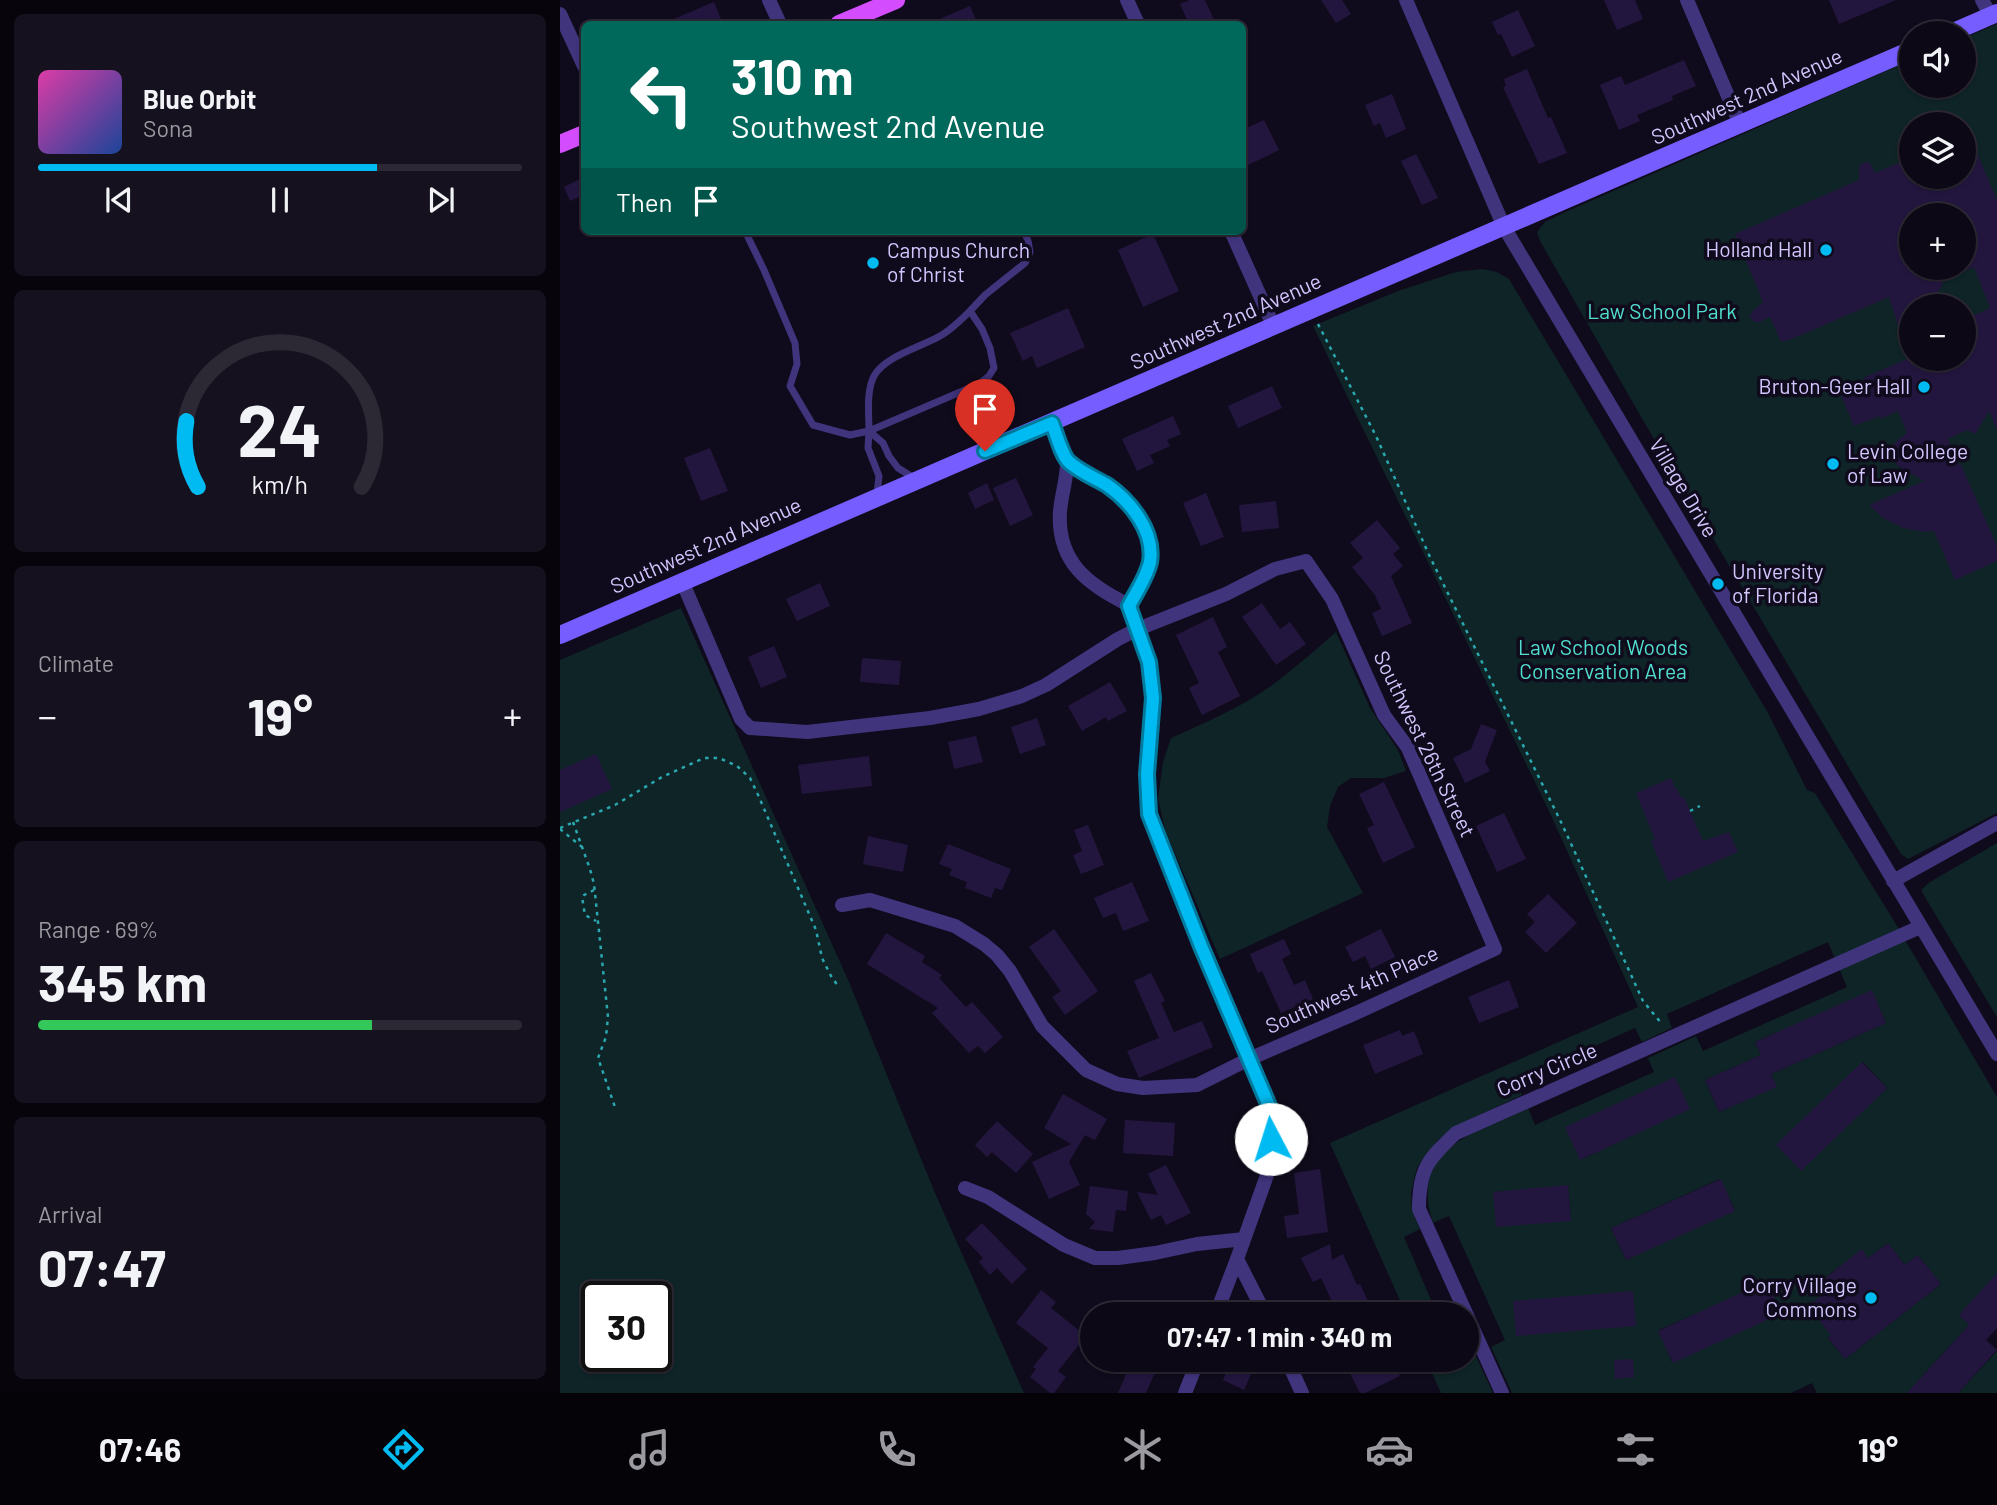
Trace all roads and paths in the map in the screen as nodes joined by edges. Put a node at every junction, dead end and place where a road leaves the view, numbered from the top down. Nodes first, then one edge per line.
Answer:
1 (769, 0) edge
2 (896, 0) edge
3 (1127, 0) edge
4 (1406, 0) edge
5 (1687, 0) edge
6 (1990, 10) edge
7 (560, 14) edge
8 (779, 21) edge
9 (846, 21) edge
10 (1137, 21) edge
11 (1971, 21) edge
12 (1899, 55) edge
13 (581, 60) edge
14 (1740, 124) junction
15 (581, 135) edge
16 (560, 144) edge
17 (1504, 227) junction
18 (747, 235) edge
19 (1026, 235) edge
20 (1233, 235) edge
21 (970, 311) junction
22 (1318, 324) dead end
23 (1273, 325) junction
24 (1052, 423) junction
25 (869, 431) junction
26 (1068, 461) junction
27 (917, 480) junction
28 (877, 497) junction
29 (682, 581) junction
30 (1129, 606) junction
31 (1138, 629) junction
32 (560, 635) edge
33 (1700, 806) dead end
34 (1690, 811) dead end
35 (573, 821) junction
36 (1997, 823) edge
37 (560, 828) edge
38 (582, 847) junction
39 (1893, 881) junction
40 (594, 890) junction
41 (842, 905) dead end
42 (597, 921) junction
43 (1920, 927) junction
44 (1495, 949) joint
45 (838, 986) dead end
46 (1673, 1037) junction
47 (1997, 1054) edge
48 (1249, 1059) junction
49 (615, 1107) dead end
50 (965, 1188) dead end
51 (1244, 1239) junction
52 (1237, 1259) junction
53 (1221, 1302) edge
54 (1259, 1302) edge
55 (1193, 1372) edge
56 (1292, 1372) edge
57 (1185, 1393) edge
58 (1302, 1393) edge
59 (1502, 1393) edge

1 - 8 street
2 - 9 main road
3 - 10 street
4 - 17 street, Village Drive
5 - 14 street
6 - 11 main road
7 - 13 street
12 - 14 main road, Southwest 2nd Avenue
14 - 17 main road, Southwest 2nd Avenue
15 - 16 main road
17 - 23 main road, Southwest 2nd Avenue
17 - 39 street, Village Drive
18 - 25 lane
19 - 21 lane
20 - 23 street
21 - 25 lane
21 - 25 lane
22 - 46 path
23 - 24 main road, Southwest 2nd Avenue
24 - 26 street
24 - 27 main road, Southwest 2nd Avenue
25 - 27 lane
25 - 28 lane
26 - 30 street
26 - 30 street
27 - 28 main road, Southwest 2nd Avenue
28 - 29 main road, Southwest 2nd Avenue
29 - 31 street
29 - 32 main road, Southwest 2nd Avenue
30 - 31 street
31 - 44 street, Southwest 26th Street
31 - 48 street
33 - 34 path
35 - 37 path
35 - 38 path
35 - 45 path
36 - 39 street
37 - 38 path
38 - 40 path
39 - 43 street, Village Drive
40 - 42 path
40 - 42 path
41 - 48 street, Southwest 4th Place
42 - 49 path
43 - 46 street, Corry Circle
43 - 47 street, Village Drive
44 - 48 street, Southwest 4th Place
46 - 59 street, Corry Circle
48 - 51 street
50 - 51 street
51 - 52 street
52 - 53 street
52 - 54 street
55 - 57 street
56 - 58 street

